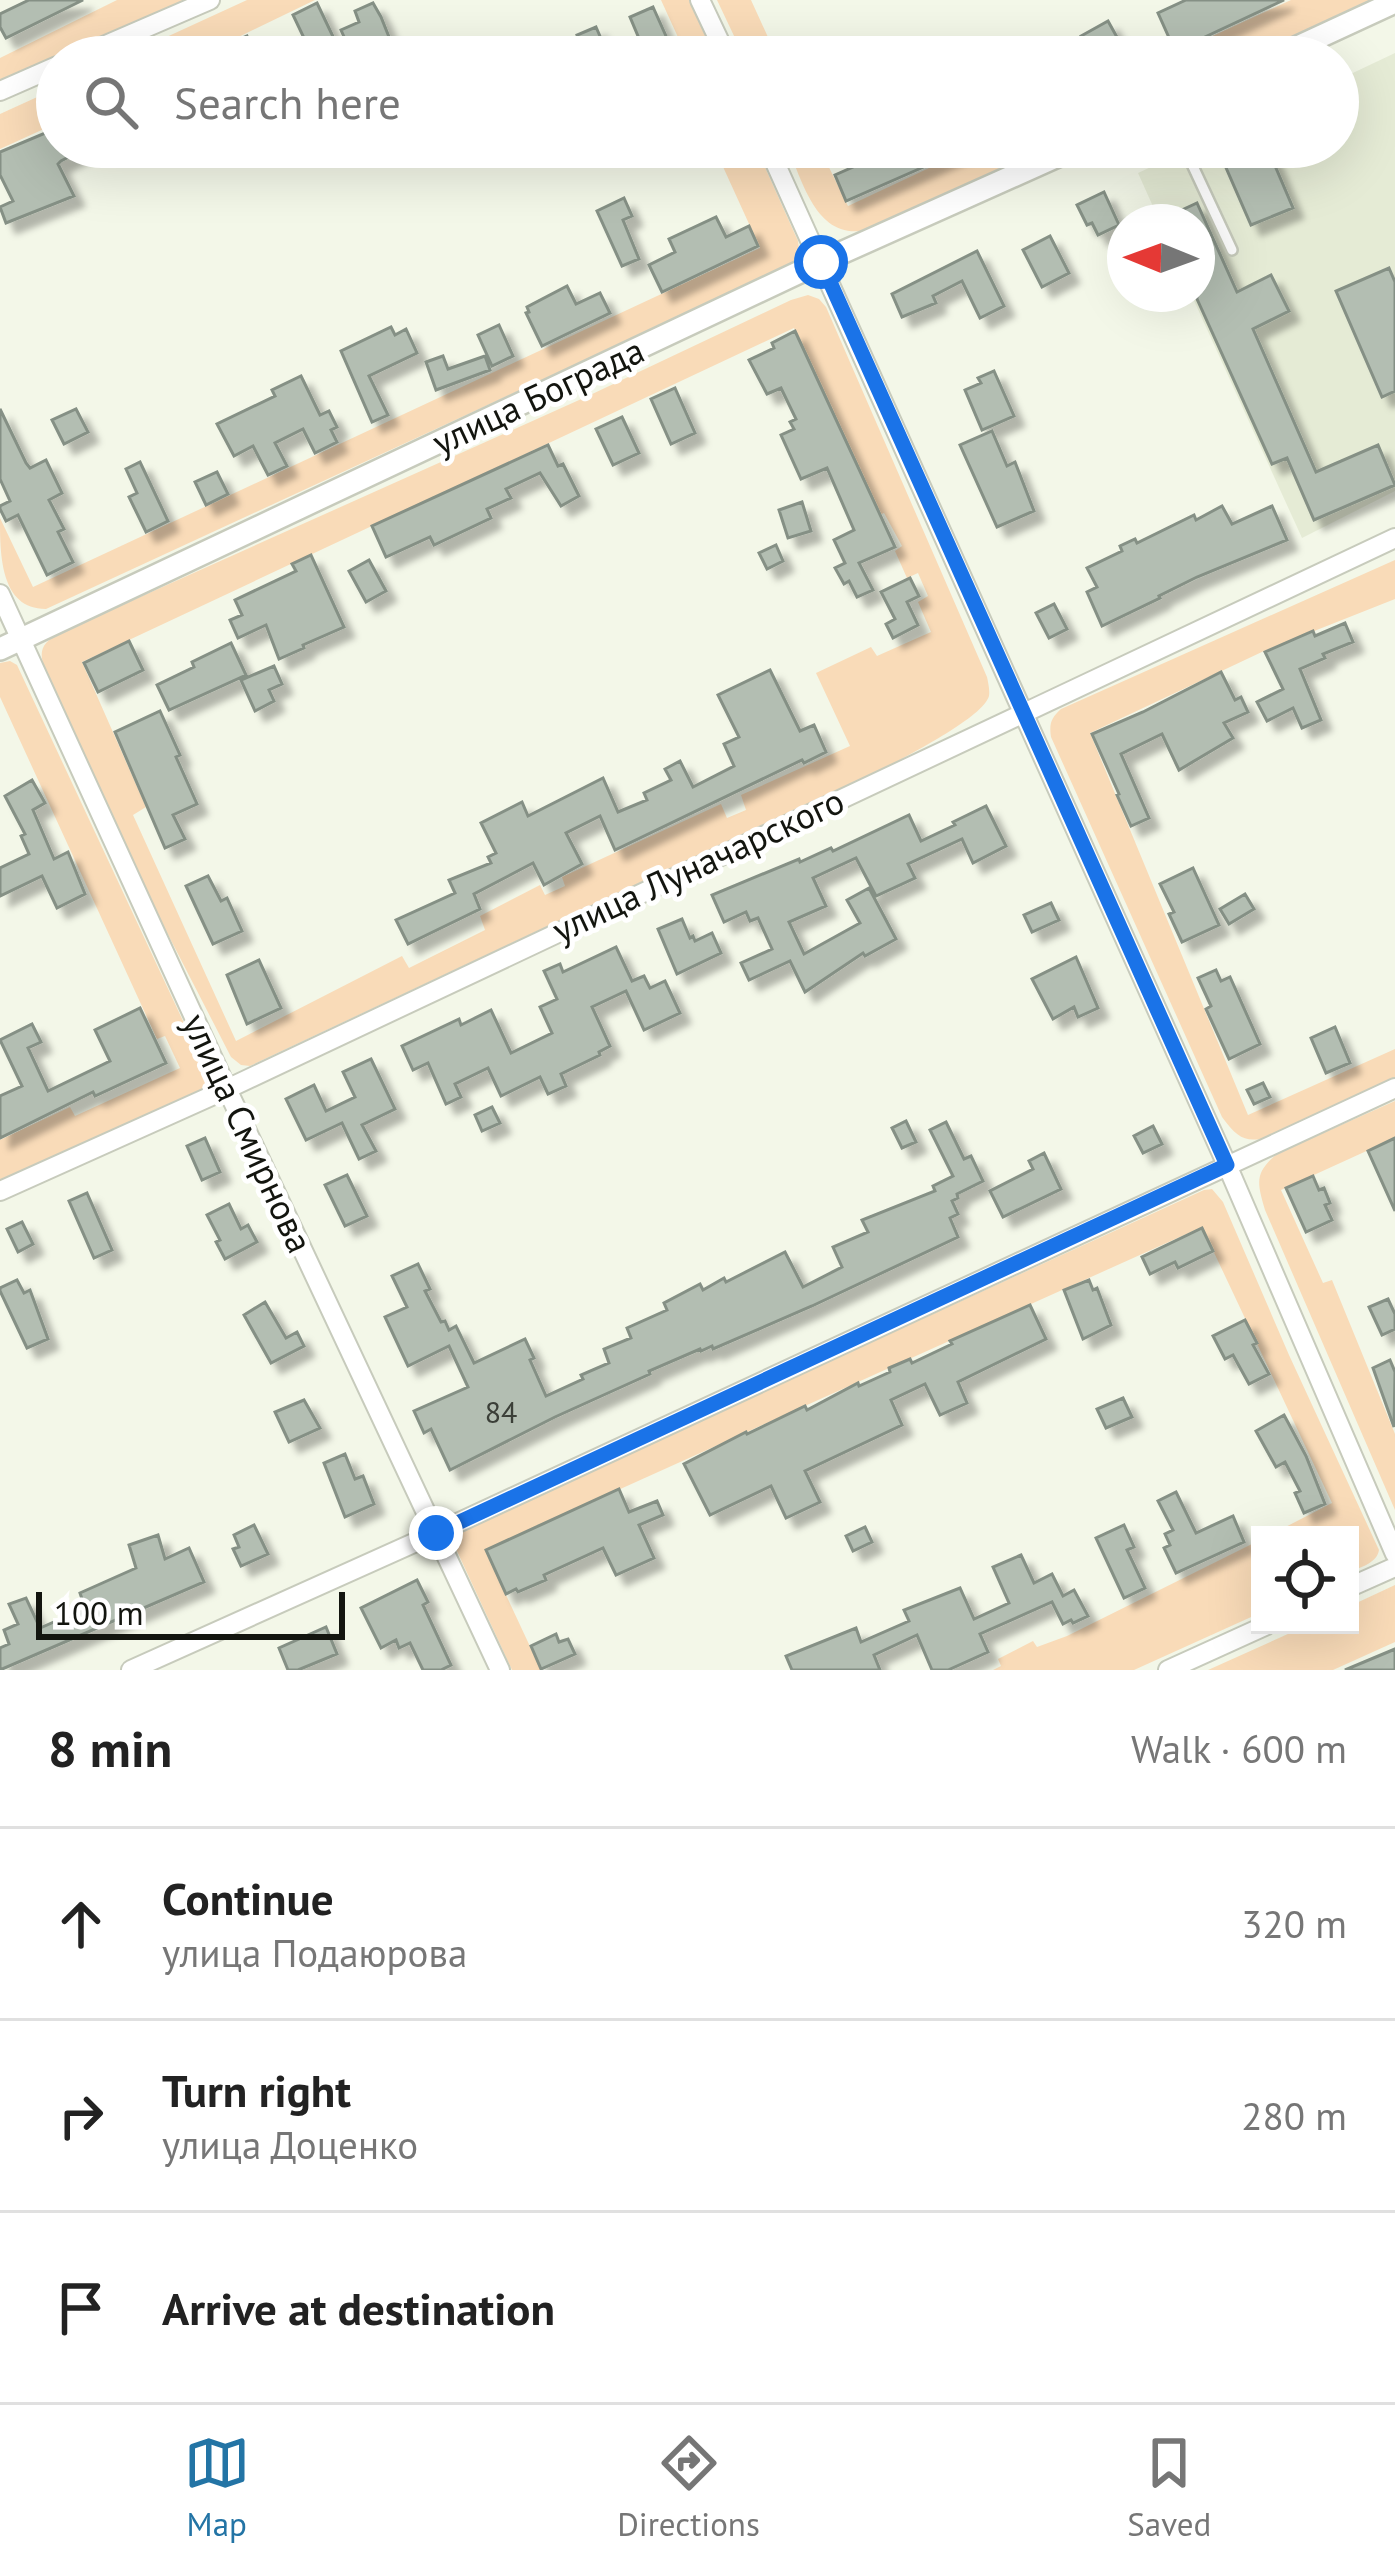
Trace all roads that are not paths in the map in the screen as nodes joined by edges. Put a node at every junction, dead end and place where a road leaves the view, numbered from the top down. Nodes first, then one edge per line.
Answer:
1 (210, 0) edge
2 (700, 0) edge
3 (1395, 2) edge
4 (127, 36) edge
5 (717, 36) edge
6 (1321, 36) edge
7 (36, 75) edge
8 (0, 91) edge
9 (778, 168) edge
10 (1031, 168) edge
11 (1194, 168) edge
12 (1232, 250) dead end
13 (821, 262) junction
14 (1395, 538) edge
15 (0, 594) edge
16 (22, 639) junction
17 (0, 649) edge
18 (1023, 711) junction
19 (226, 1088) junction
20 (1395, 1088) edge
21 (1227, 1165) junction
22 (0, 1191) edge
23 (436, 1533) junction
24 (1395, 1554) edge
25 (1395, 1567) edge
26 (1359, 1583) edge
27 (1251, 1632) edge
28 (131, 1670) edge
29 (500, 1670) edge
30 (1168, 1670) edge

1 - 4 street
2 - 5 street
3 - 6 street
7 - 8 street
9 - 13 street
10 - 13 street, улица Бограда
11 - 12 lane
13 - 16 street, улица Бограда
13 - 18 street
14 - 18 street, улица Луначарского
15 - 16 street, улица Смирнова
16 - 17 street, улица Бограда
16 - 19 street, улица Смирнова
18 - 19 street, улица Луначарского
18 - 21 street
19 - 22 street, улица Луначарского
19 - 23 street, улица Смирнова
20 - 21 street
21 - 23 street
21 - 24 street
23 - 28 street
23 - 29 street, улица Смирнова
25 - 26 street
27 - 30 street

